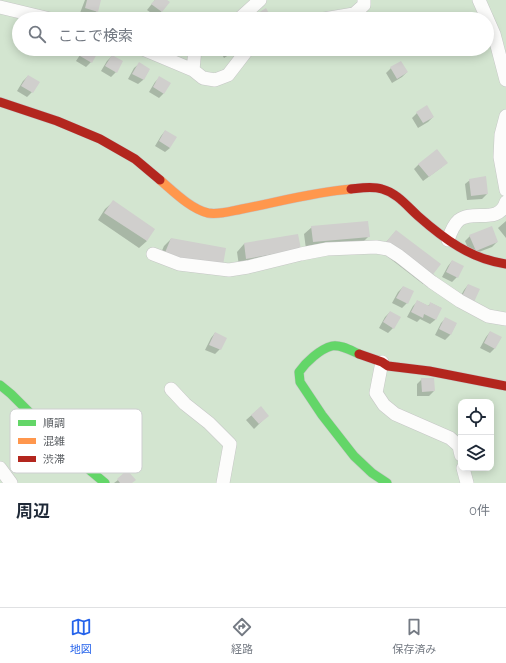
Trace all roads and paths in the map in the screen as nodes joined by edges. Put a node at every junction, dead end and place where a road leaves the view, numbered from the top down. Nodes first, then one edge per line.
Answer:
1 (260, 0) edge
2 (364, 0) edge
3 (479, 0) edge
4 (0, 7) edge
5 (21, 12) edge
6 (247, 12) edge
7 (356, 12) edge
8 (484, 12) edge
9 (494, 34) edge
10 (160, 56) edge
11 (194, 56) edge
12 (243, 56) edge
13 (193, 70) junction
14 (506, 80) edge
15 (0, 102) edge
16 (506, 116) edge
17 (506, 190) edge
18 (506, 202) edge
19 (448, 240) junction
20 (153, 254) dead end
21 (506, 264) edge
22 (506, 319) edge
23 (382, 362) junction
24 (0, 385) edge
25 (506, 386) edge
26 (171, 388) dead end
27 (26, 409) edge
28 (458, 445) edge
29 (0, 468) edge
30 (464, 471) edge
31 (92, 473) edge
32 (11, 483) edge
33 (104, 483) edge
34 (222, 483) edge
35 (387, 483) edge
36 (467, 483) edge

1 - 6 street
2 - 7 street
3 - 8 street
4 - 5 street
9 - 14 street
10 - 13 street
11 - 13 street
12 - 13 street
15 - 19 street
16 - 17 street
18 - 19 street
19 - 21 street
20 - 22 street
23 - 25 street
23 - 28 street
23 - 35 street
24 - 27 street
26 - 34 street
29 - 32 street
30 - 36 street
31 - 33 street

